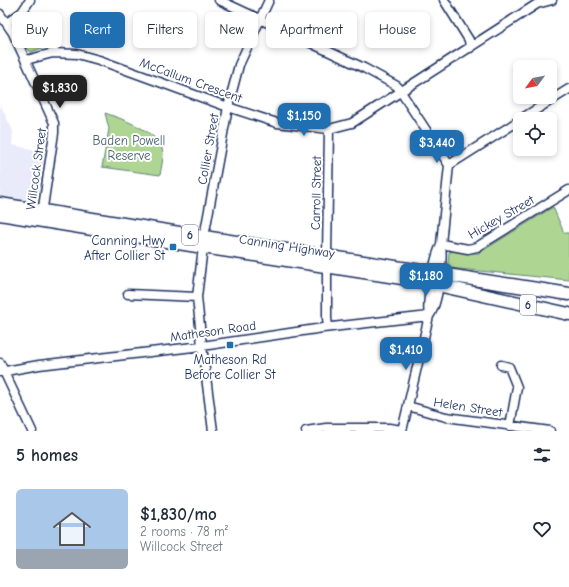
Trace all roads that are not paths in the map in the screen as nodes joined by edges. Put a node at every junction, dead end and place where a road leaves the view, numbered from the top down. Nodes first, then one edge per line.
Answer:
1 (30, 0) edge
2 (219, 0) edge
3 (269, 0) edge
4 (444, 0) edge
5 (552, 0) edge
6 (0, 14) edge
7 (259, 19) junction
8 (8, 23) junction
9 (470, 48) junction
10 (26, 60) junction
11 (569, 89) edge
12 (401, 92) junction
13 (228, 107) junction
14 (531, 112) edge
15 (513, 123) edge
16 (329, 129) junction
17 (449, 164) junction
18 (569, 190) edge
19 (0, 204) edge
20 (0, 214) edge
21 (41, 216) junction
22 (204, 242) junction
23 (441, 244) junction
24 (327, 261) junction
25 (436, 279) junction
26 (128, 294) dead end
27 (569, 294) edge
28 (197, 297) junction
29 (569, 314) edge
30 (429, 316) junction
31 (328, 327) junction
32 (202, 346) junction
33 (0, 363) edge
34 (501, 365) dead end
35 (2, 371) edge
36 (408, 406) junction
37 (510, 426) junction
38 (402, 430) edge
39 (32, 431) edge
40 (213, 431) edge
41 (306, 431) edge
42 (550, 431) edge

1 - 8 street
2 - 7 street
3 - 7 street, Collier Street
4 - 9 street
5 - 9 street, McCallum Crescent
6 - 8 street, Willcock Street
7 - 12 street
7 - 13 street, Collier Street
8 - 10 street, Willcock Street
9 - 12 street, McCallum Crescent
10 - 13 street, McCallum Crescent
10 - 21 street, Willcock Street
11 - 14 street
12 - 16 street, McCallum Crescent
12 - 17 street
13 - 16 street, McCallum Crescent
13 - 22 street, Collier Street
15 - 17 street
16 - 24 street, Carroll Street
17 - 23 street
18 - 23 street, Hickey Street
19 - 21 highway, Canning Highway / 6
20 - 21 highway, Canning Highway / 6
21 - 22 highway, Canning Highway / 6
22 - 24 highway, Canning Highway / 6
22 - 28 street, Collier Street
23 - 25 street
24 - 25 highway, Canning Highway / 6
24 - 31 street, Carroll Street
25 - 27 highway, Canning Highway / 6
25 - 29 highway, Canning Highway / 6
25 - 30 street
26 - 28 street
28 - 32 street, Collier Street
30 - 31 street, Matheson Road
30 - 36 street
31 - 32 street, Matheson Road
32 - 35 street, Matheson Road
32 - 40 street, Collier Street
33 - 35 street
34 - 37 street
35 - 39 street
36 - 37 street, Helen Street
36 - 38 street
37 - 42 street, Helen Street
38 - 41 street

